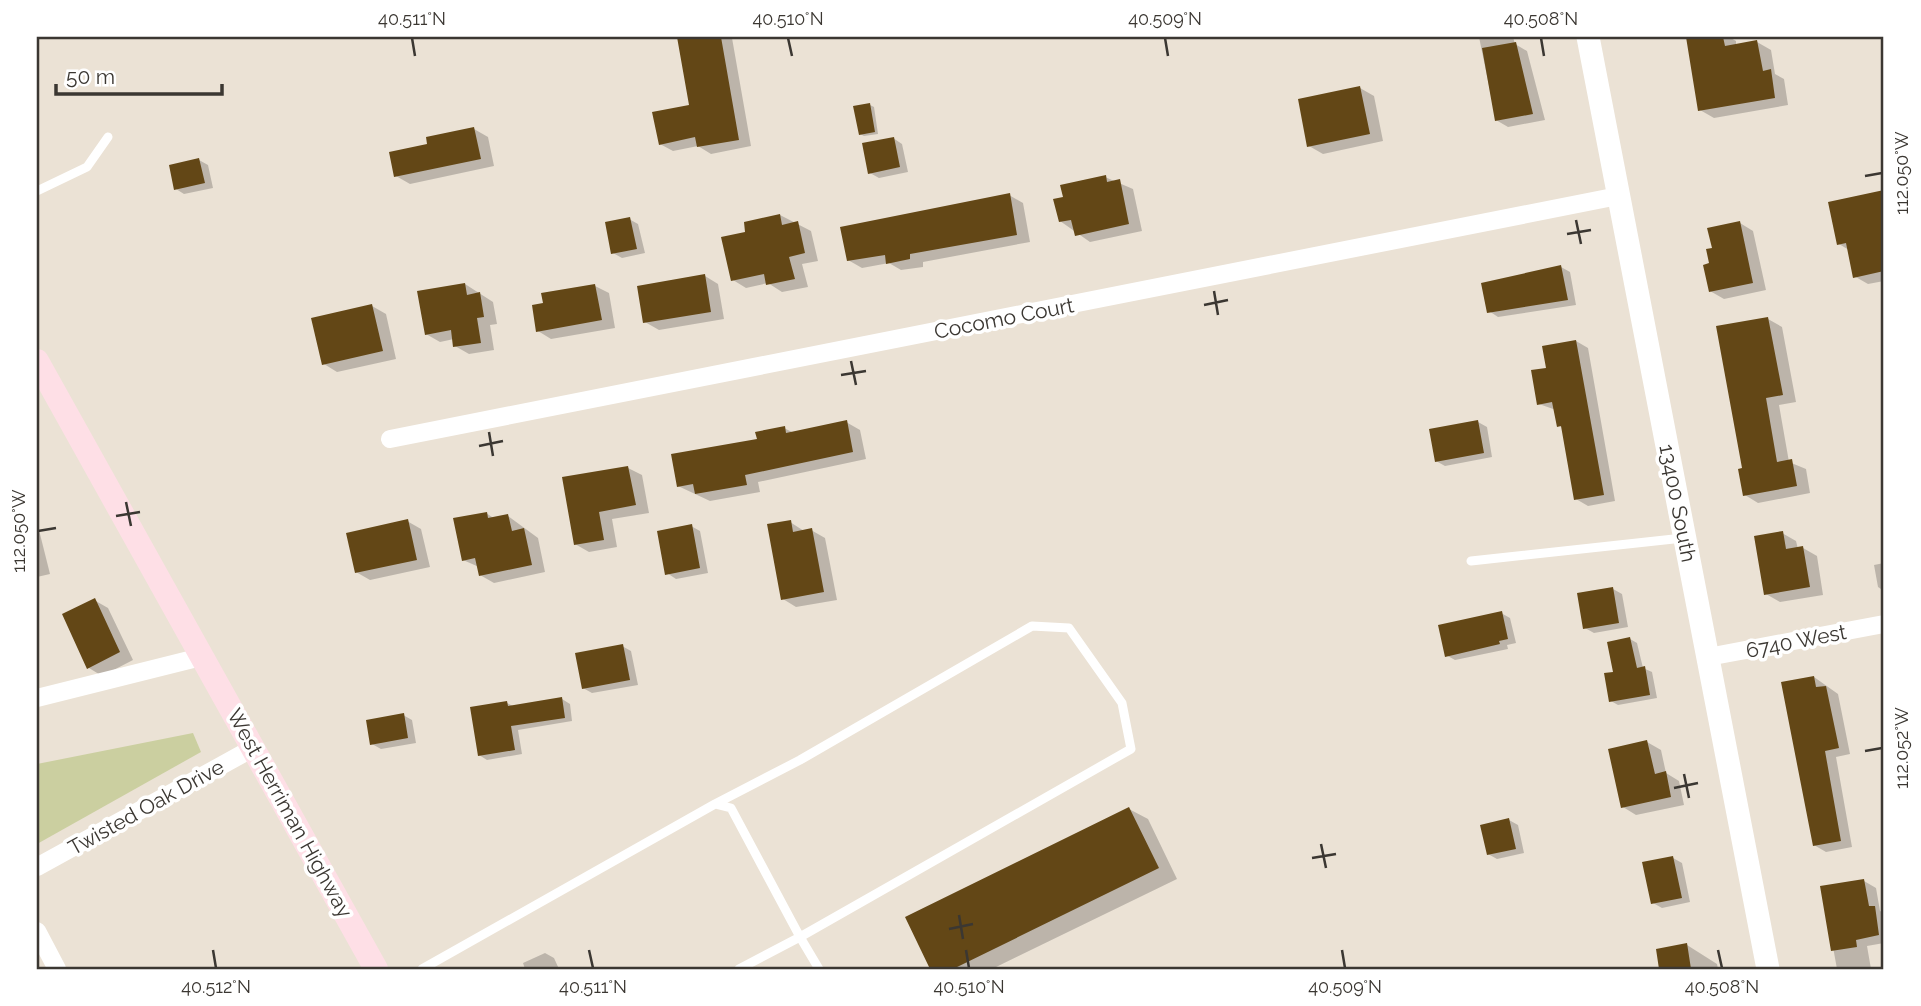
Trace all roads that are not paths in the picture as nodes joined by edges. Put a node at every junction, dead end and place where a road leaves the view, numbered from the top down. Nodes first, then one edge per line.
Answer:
1 (1588, 37) edge
2 (108, 137) dead end
3 (37, 191) edge
4 (1618, 196) junction
5 (37, 361) edge
6 (390, 439) dead end
7 (1685, 537) junction
8 (1471, 561) dead end
9 (1884, 624) edge
10 (201, 657) junction
11 (1708, 657) junction
12 (37, 698) edge
13 (255, 747) junction
14 (715, 804) junction
15 (37, 867) edge
16 (37, 931) edge
17 (800, 937) junction
18 (57, 969) edge
19 (376, 969) edge
20 (422, 969) edge
21 (739, 969) edge
22 (819, 969) edge
23 (1768, 969) edge

1 - 4 street, 13400 South
2 - 3 lane
4 - 6 street, Cocomo Court
4 - 7 street, 13400 South
5 - 10 main road, West Herriman Highway
7 - 8 lane
7 - 11 street, 13400 South
9 - 11 street, 6740 West
10 - 12 street
10 - 13 main road, West Herriman Highway
11 - 23 street, 13400 South
13 - 15 street, Twisted Oak Drive
13 - 19 main road, West Herriman Highway
14 - 17 lane
14 - 17 lane
14 - 20 lane
16 - 18 street
17 - 21 lane
17 - 22 lane

